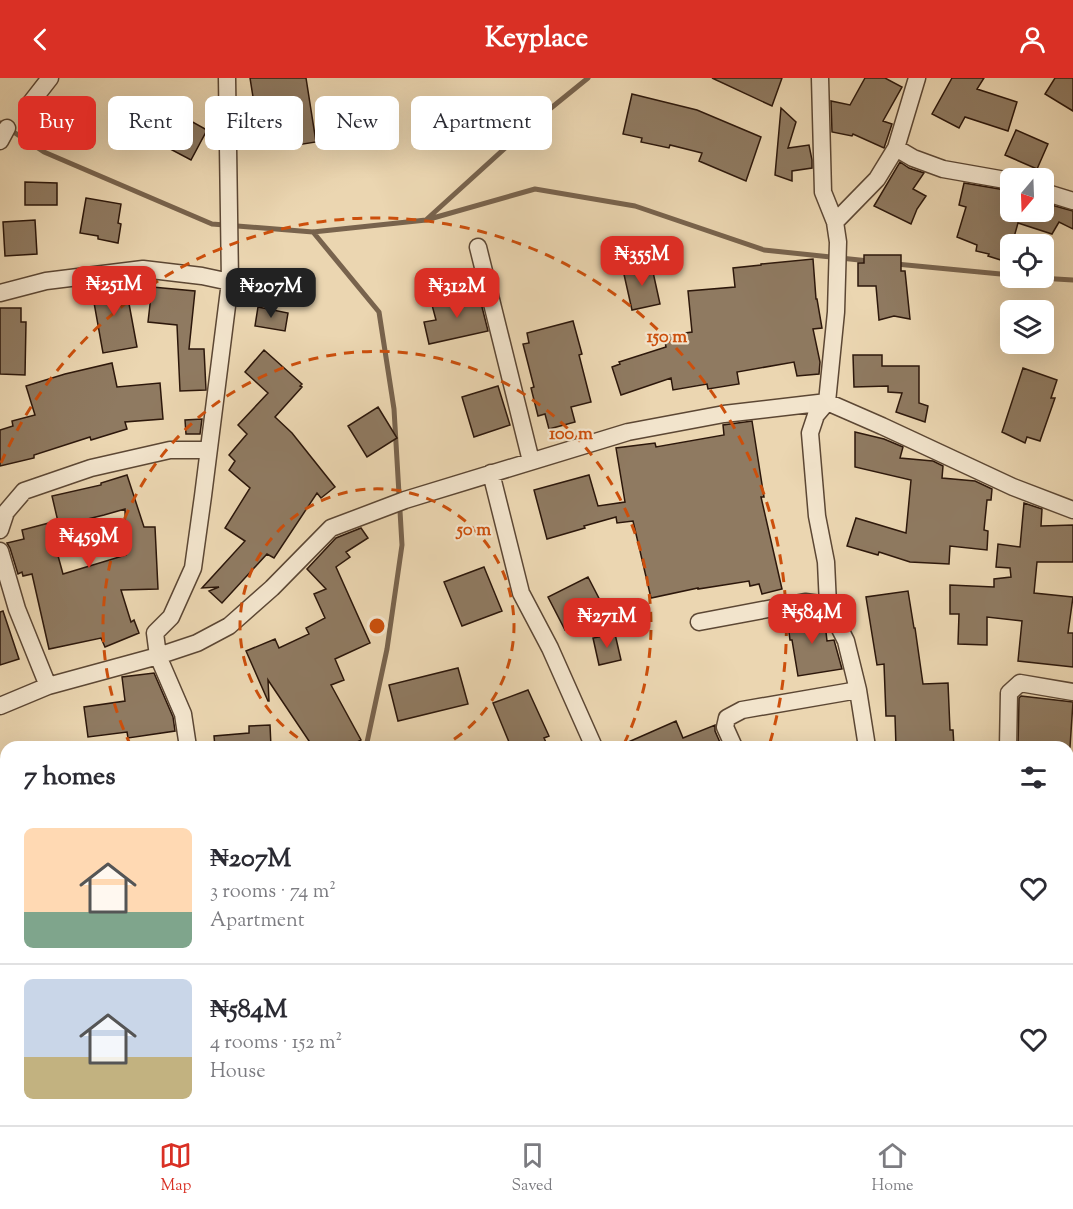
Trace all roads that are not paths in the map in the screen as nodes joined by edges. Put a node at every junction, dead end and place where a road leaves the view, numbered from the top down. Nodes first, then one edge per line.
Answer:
1 (50, 78) edge
2 (227, 78) edge
3 (820, 78) edge
4 (917, 78) edge
5 (36, 96) edge
6 (896, 148) junction
7 (1000, 180) edge
8 (1054, 195) edge
9 (1073, 201) edge
10 (835, 222) junction
11 (478, 247) dead end
12 (230, 282) junction
13 (0, 293) edge
14 (827, 402) junction
15 (208, 450) junction
16 (531, 461) junction
17 (491, 473) junction
18 (1073, 510) edge
19 (0, 530) edge
20 (0, 551) edge
21 (828, 605) junction
22 (699, 622) dead end
23 (158, 656) junction
24 (48, 686) junction
25 (858, 690) junction
26 (1073, 692) edge
27 (0, 706) edge
28 (187, 741) edge
29 (591, 741) edge
30 (731, 741) edge
31 (866, 741) edge
32 (1008, 741) edge

1 - 5 street
2 - 12 street
3 - 10 street
4 - 6 street
6 - 7 street
6 - 10 street
8 - 9 street
10 - 14 street
11 - 16 street
12 - 13 street
12 - 15 street
14 - 16 street
14 - 18 street
14 - 21 street
15 - 19 street
15 - 23 street
16 - 17 street
17 - 23 street
17 - 29 street
20 - 24 street
21 - 22 street
21 - 25 street
23 - 24 street
23 - 28 street
24 - 27 street
25 - 30 street
25 - 31 street
26 - 32 street

